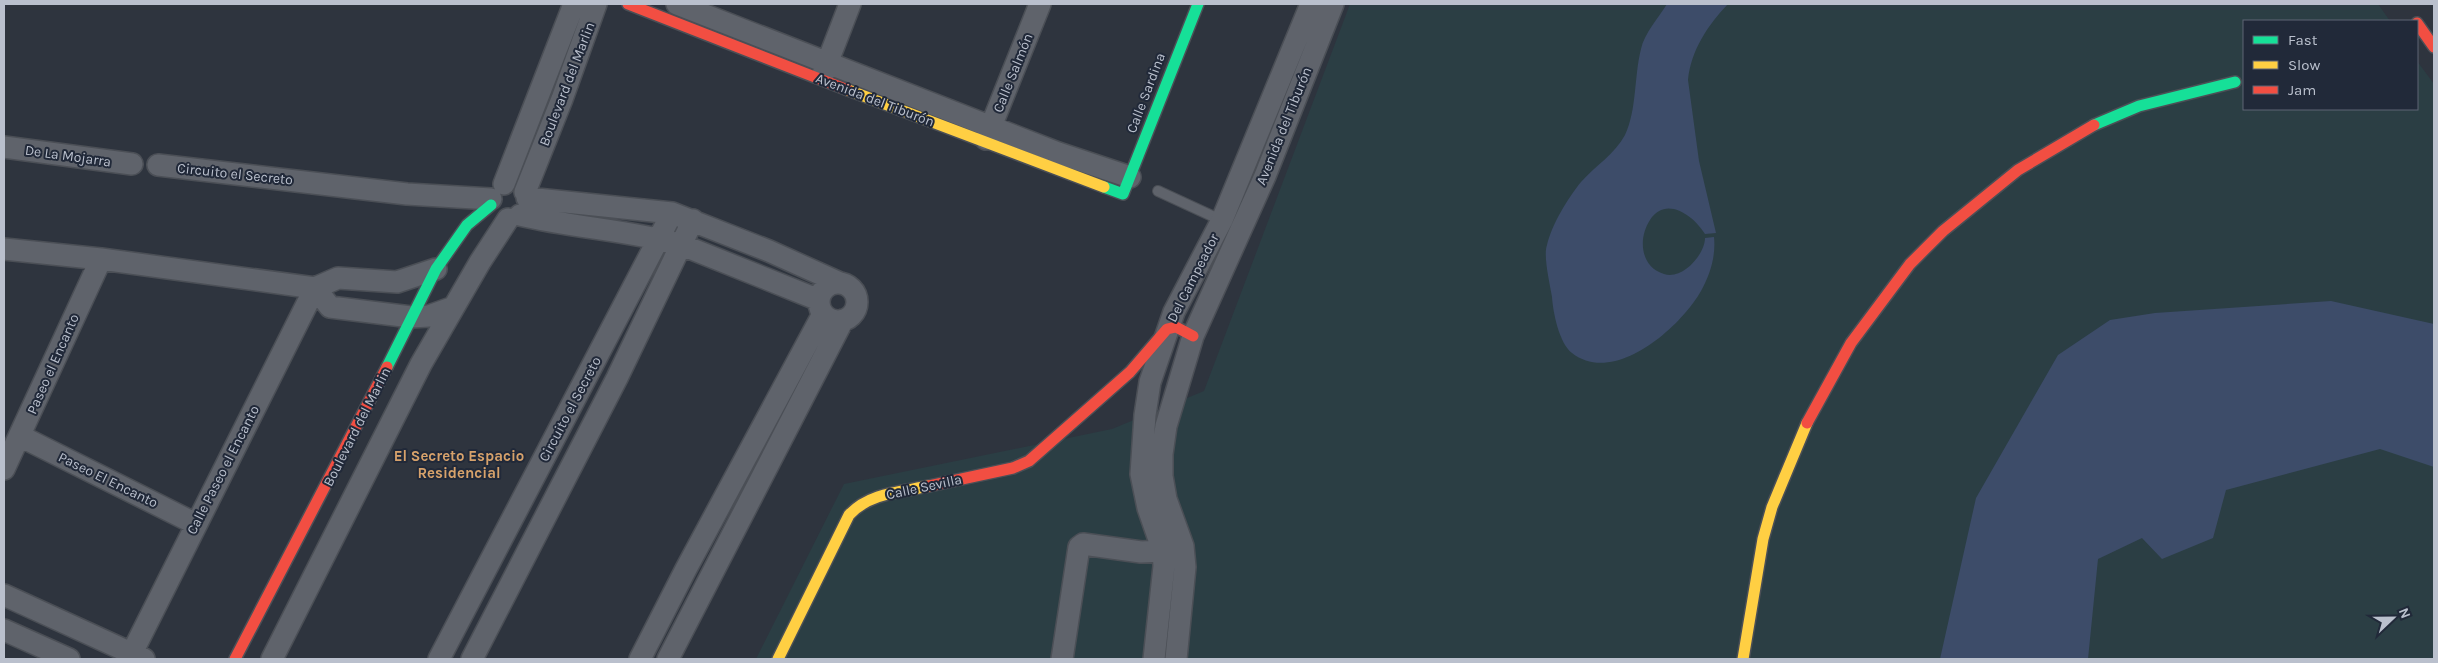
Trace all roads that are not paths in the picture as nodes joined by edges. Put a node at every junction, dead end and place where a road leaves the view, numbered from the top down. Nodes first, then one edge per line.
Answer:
1 (574, 4) edge
2 (596, 4) edge
3 (628, 4) edge
4 (677, 4) edge
5 (850, 4) edge
6 (1040, 4) edge
7 (1198, 4) edge
8 (1311, 4) edge
9 (1333, 4) edge
10 (2418, 25) edge
11 (718, 31) junction
12 (2434, 47) edge
13 (824, 70) junction
14 (2235, 82) dead end
15 (540, 93) junction
16 (562, 99) junction
17 (988, 134) junction
18 (4, 147) edge
19 (132, 164) dead end
20 (158, 165) dead end
21 (1126, 185) joint
22 (1158, 191) dead end
23 (495, 196) junction
24 (520, 206) junction
25 (672, 213) junction
26 (693, 220) junction
27 (1232, 224) junction
28 (660, 239) junction
29 (682, 245) junction
30 (4, 249) edge
31 (101, 259) junction
32 (436, 269) junction
33 (840, 283) junction
34 (315, 288) junction
35 (454, 307) junction
36 (821, 307) junction
37 (411, 317) junction
38 (844, 320) junction
39 (1167, 329) junction
40 (1193, 336) junction
41 (1130, 372) junction
42 (1150, 382) junction
43 (1178, 382) junction
44 (20, 436) junction
45 (4, 469) edge
46 (524, 499) junction
47 (548, 513) junction
48 (196, 524) junction
49 (1163, 551) junction
50 (686, 569) junction
51 (708, 580) junction
52 (4, 595) edge
53 (4, 630) edge
54 (135, 657) edge
55 (69, 659) edge
56 (235, 659) edge
57 (272, 659) edge
58 (439, 659) edge
59 (472, 659) edge
60 (640, 659) edge
61 (668, 659) edge
62 (778, 659) edge
63 (1062, 659) edge
64 (1154, 659) edge
65 (1176, 659) edge
66 (1743, 659) edge

1 - 15 street, Boulevard del Marlin
2 - 16 street, Boulevard del Marlin
3 - 11 street, Avenida del Tiburón
4 - 11 street, Avenida del Tiburón
5 - 13 street
6 - 17 street, Calle Salmón
7 - 21 street, Calle Sardina
8 - 27 street, Avenida del Tiburón
9 - 27 street, Avenida del Tiburón
10 - 12 street
11 - 13 street, Avenida del Tiburón
13 - 17 street, Avenida del Tiburón
14 - 66 street
15 - 16 street
15 - 23 street, Boulevard del Marlin
16 - 24 street, Boulevard del Marlin
17 - 21 street, Avenida del Tiburón
18 - 19 street, De La Mojarra
20 - 23 street, Circuito el Secreto
22 - 27 lane
23 - 24 street, Circuito el Secreto
23 - 24 street
23 - 32 street, Boulevard del Marlin
24 - 25 street
24 - 28 street
24 - 35 street, Boulevard del Marlin
25 - 26 street
25 - 28 street, Circuito el Secreto
26 - 29 street, Circuito el Secreto
26 - 33 street
27 - 39 street, Del Campeador
27 - 40 street, Del Campeador
28 - 29 street
28 - 46 street, Circuito el Secreto
29 - 36 street
29 - 47 street, Circuito el Secreto
30 - 31 street
31 - 34 street
31 - 44 street, Paseo el Encanto
32 - 34 street
32 - 37 street, Boulevard del Marlin
33 - 36 street
33 - 38 street
34 - 37 street
34 - 48 street, Calle Paseo el Encanto
35 - 37 street
35 - 57 street, Boulevard del Marlin
36 - 38 street
36 - 50 street
37 - 56 street, Boulevard del Marlin
38 - 51 street
39 - 40 street
39 - 41 street, Calle Sevilla
39 - 42 street, Del Campeador
40 - 43 street, Del Campeador
41 - 42 street
41 - 62 street, Calle Sevilla
42 - 43 street
42 - 49 street, Del Campeador
43 - 65 street, Del Campeador
44 - 45 street, Paseo el Encanto
44 - 48 street, Paseo El Encanto
46 - 47 street
46 - 58 street, Circuito el Secreto
47 - 59 street, Circuito el Secreto
48 - 54 street, Calle Paseo el Encanto
49 - 63 street
49 - 64 street, Del Campeador
50 - 51 street
50 - 60 street
51 - 61 street
52 - 54 street, Calle Paseo el Encanto
53 - 55 street

